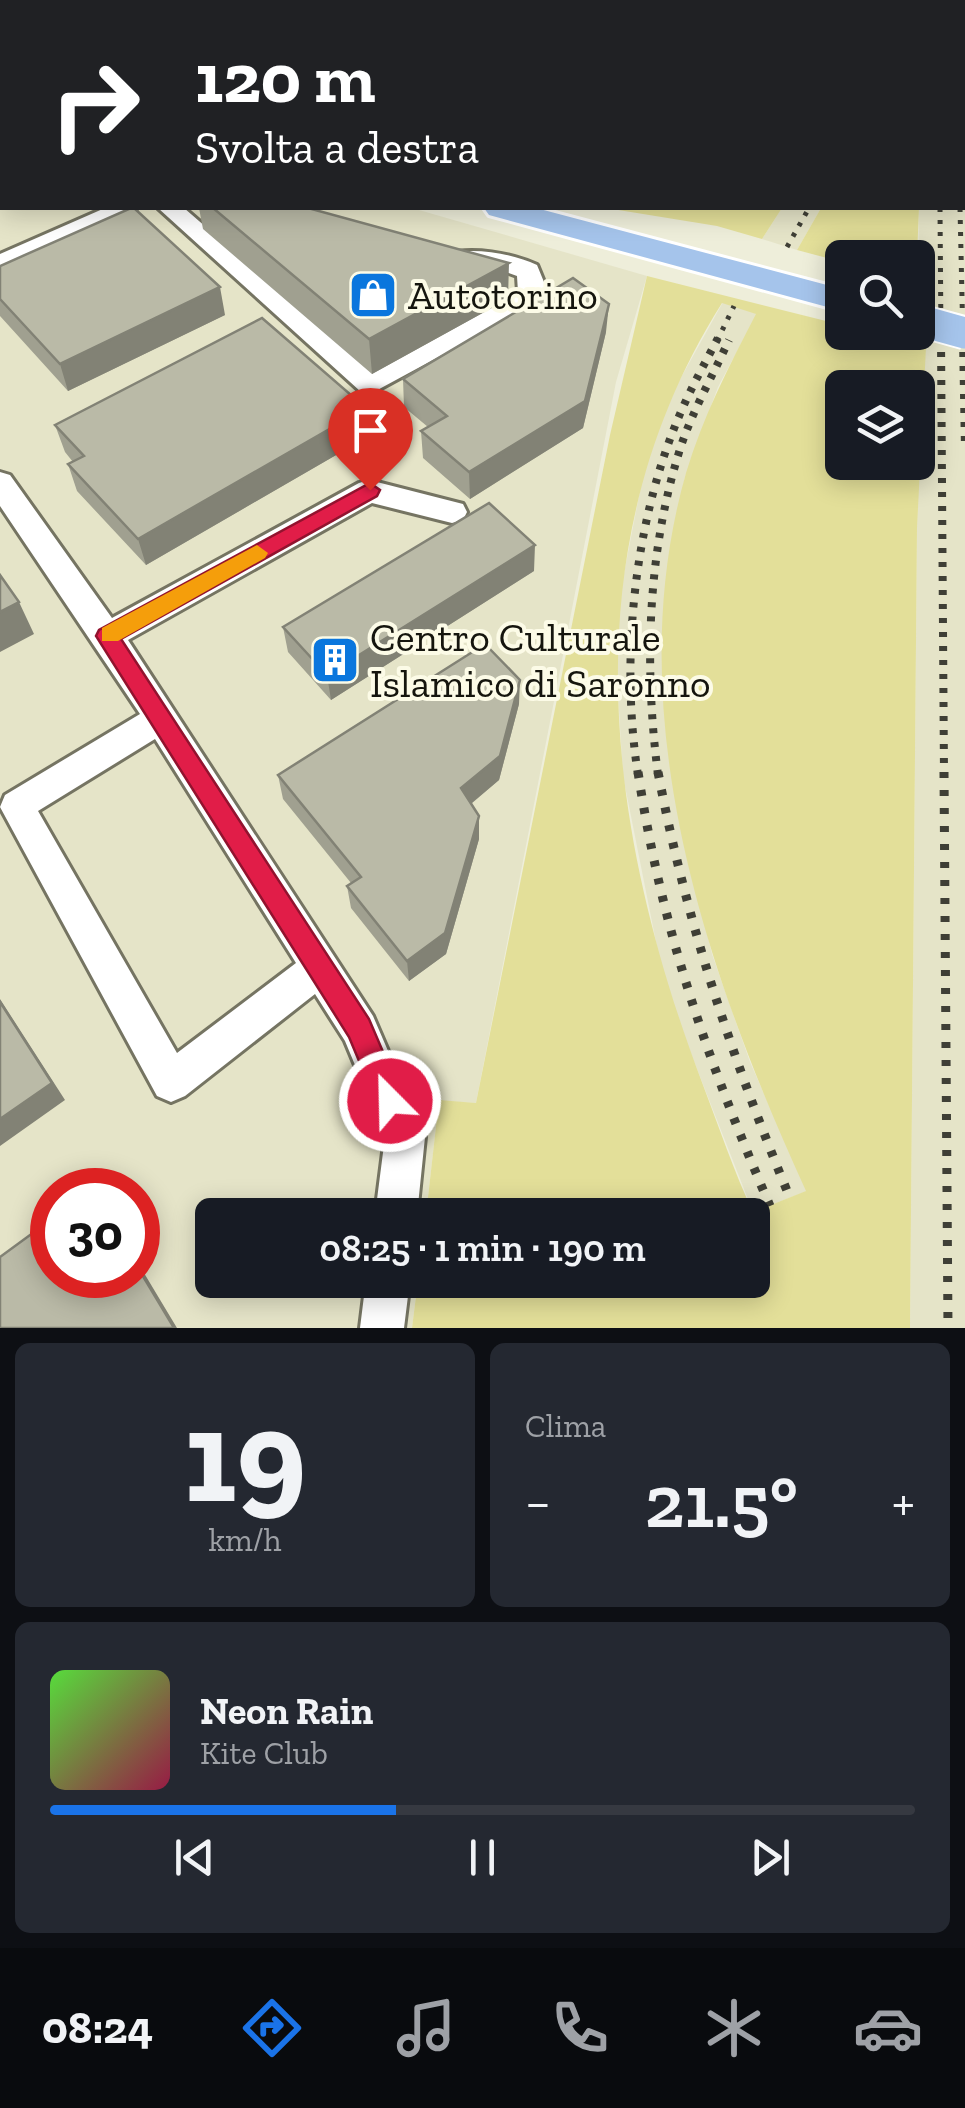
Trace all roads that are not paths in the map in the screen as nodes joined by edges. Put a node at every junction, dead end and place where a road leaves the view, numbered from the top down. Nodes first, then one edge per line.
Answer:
1 (121, 210) edge
2 (172, 210) edge
3 (507, 210) edge
4 (432, 255) edge
5 (0, 264) edge
6 (825, 295) edge
7 (935, 325) edge
8 (965, 333) edge
9 (0, 483) edge
10 (452, 512) dead end
11 (107, 636) junction
12 (161, 718) junction
13 (9, 811) edge
14 (320, 967) junction
15 (398, 1198) edge
16 (386, 1298) edge
17 (382, 1328) edge

1 - 5 street
2 - 4 street
3 - 6 main road
7 - 8 main road, bridge
9 - 11 street
10 - 11 street
11 - 12 street
12 - 13 street
12 - 14 street
13 - 14 street
14 - 15 street
16 - 17 street

